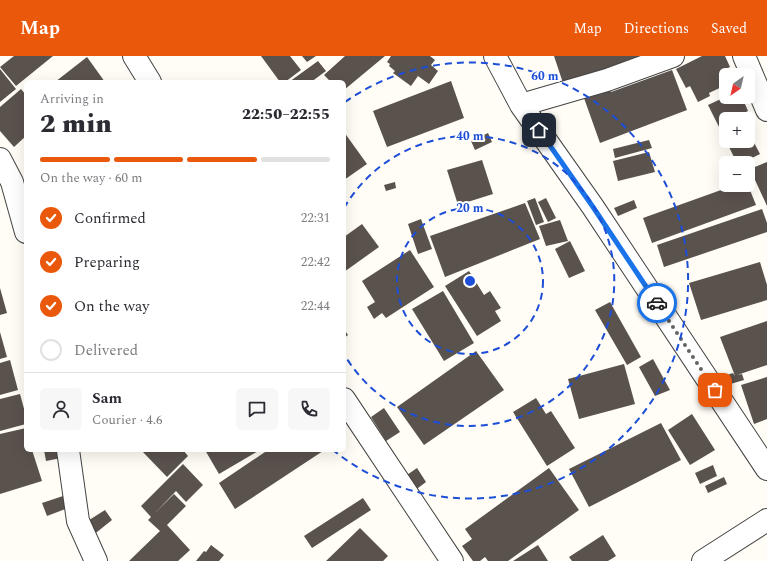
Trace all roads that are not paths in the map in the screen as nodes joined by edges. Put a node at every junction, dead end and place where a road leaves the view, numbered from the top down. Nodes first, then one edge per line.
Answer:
1 (134, 56) edge
2 (495, 56) edge
3 (673, 56) edge
4 (744, 56) edge
5 (149, 80) edge
6 (762, 89) edge
7 (522, 105) junction
8 (767, 110) edge
9 (0, 159) edge
10 (24, 225) edge
11 (346, 402) edge
12 (68, 452) edge
13 (767, 469) edge
14 (767, 520) edge
15 (96, 561) edge
16 (452, 561) edge
17 (703, 561) edge

1 - 5 street
2 - 7 street
3 - 7 street
4 - 6 street
6 - 8 street
7 - 13 street
9 - 10 street
11 - 16 street
12 - 15 street
14 - 17 street

